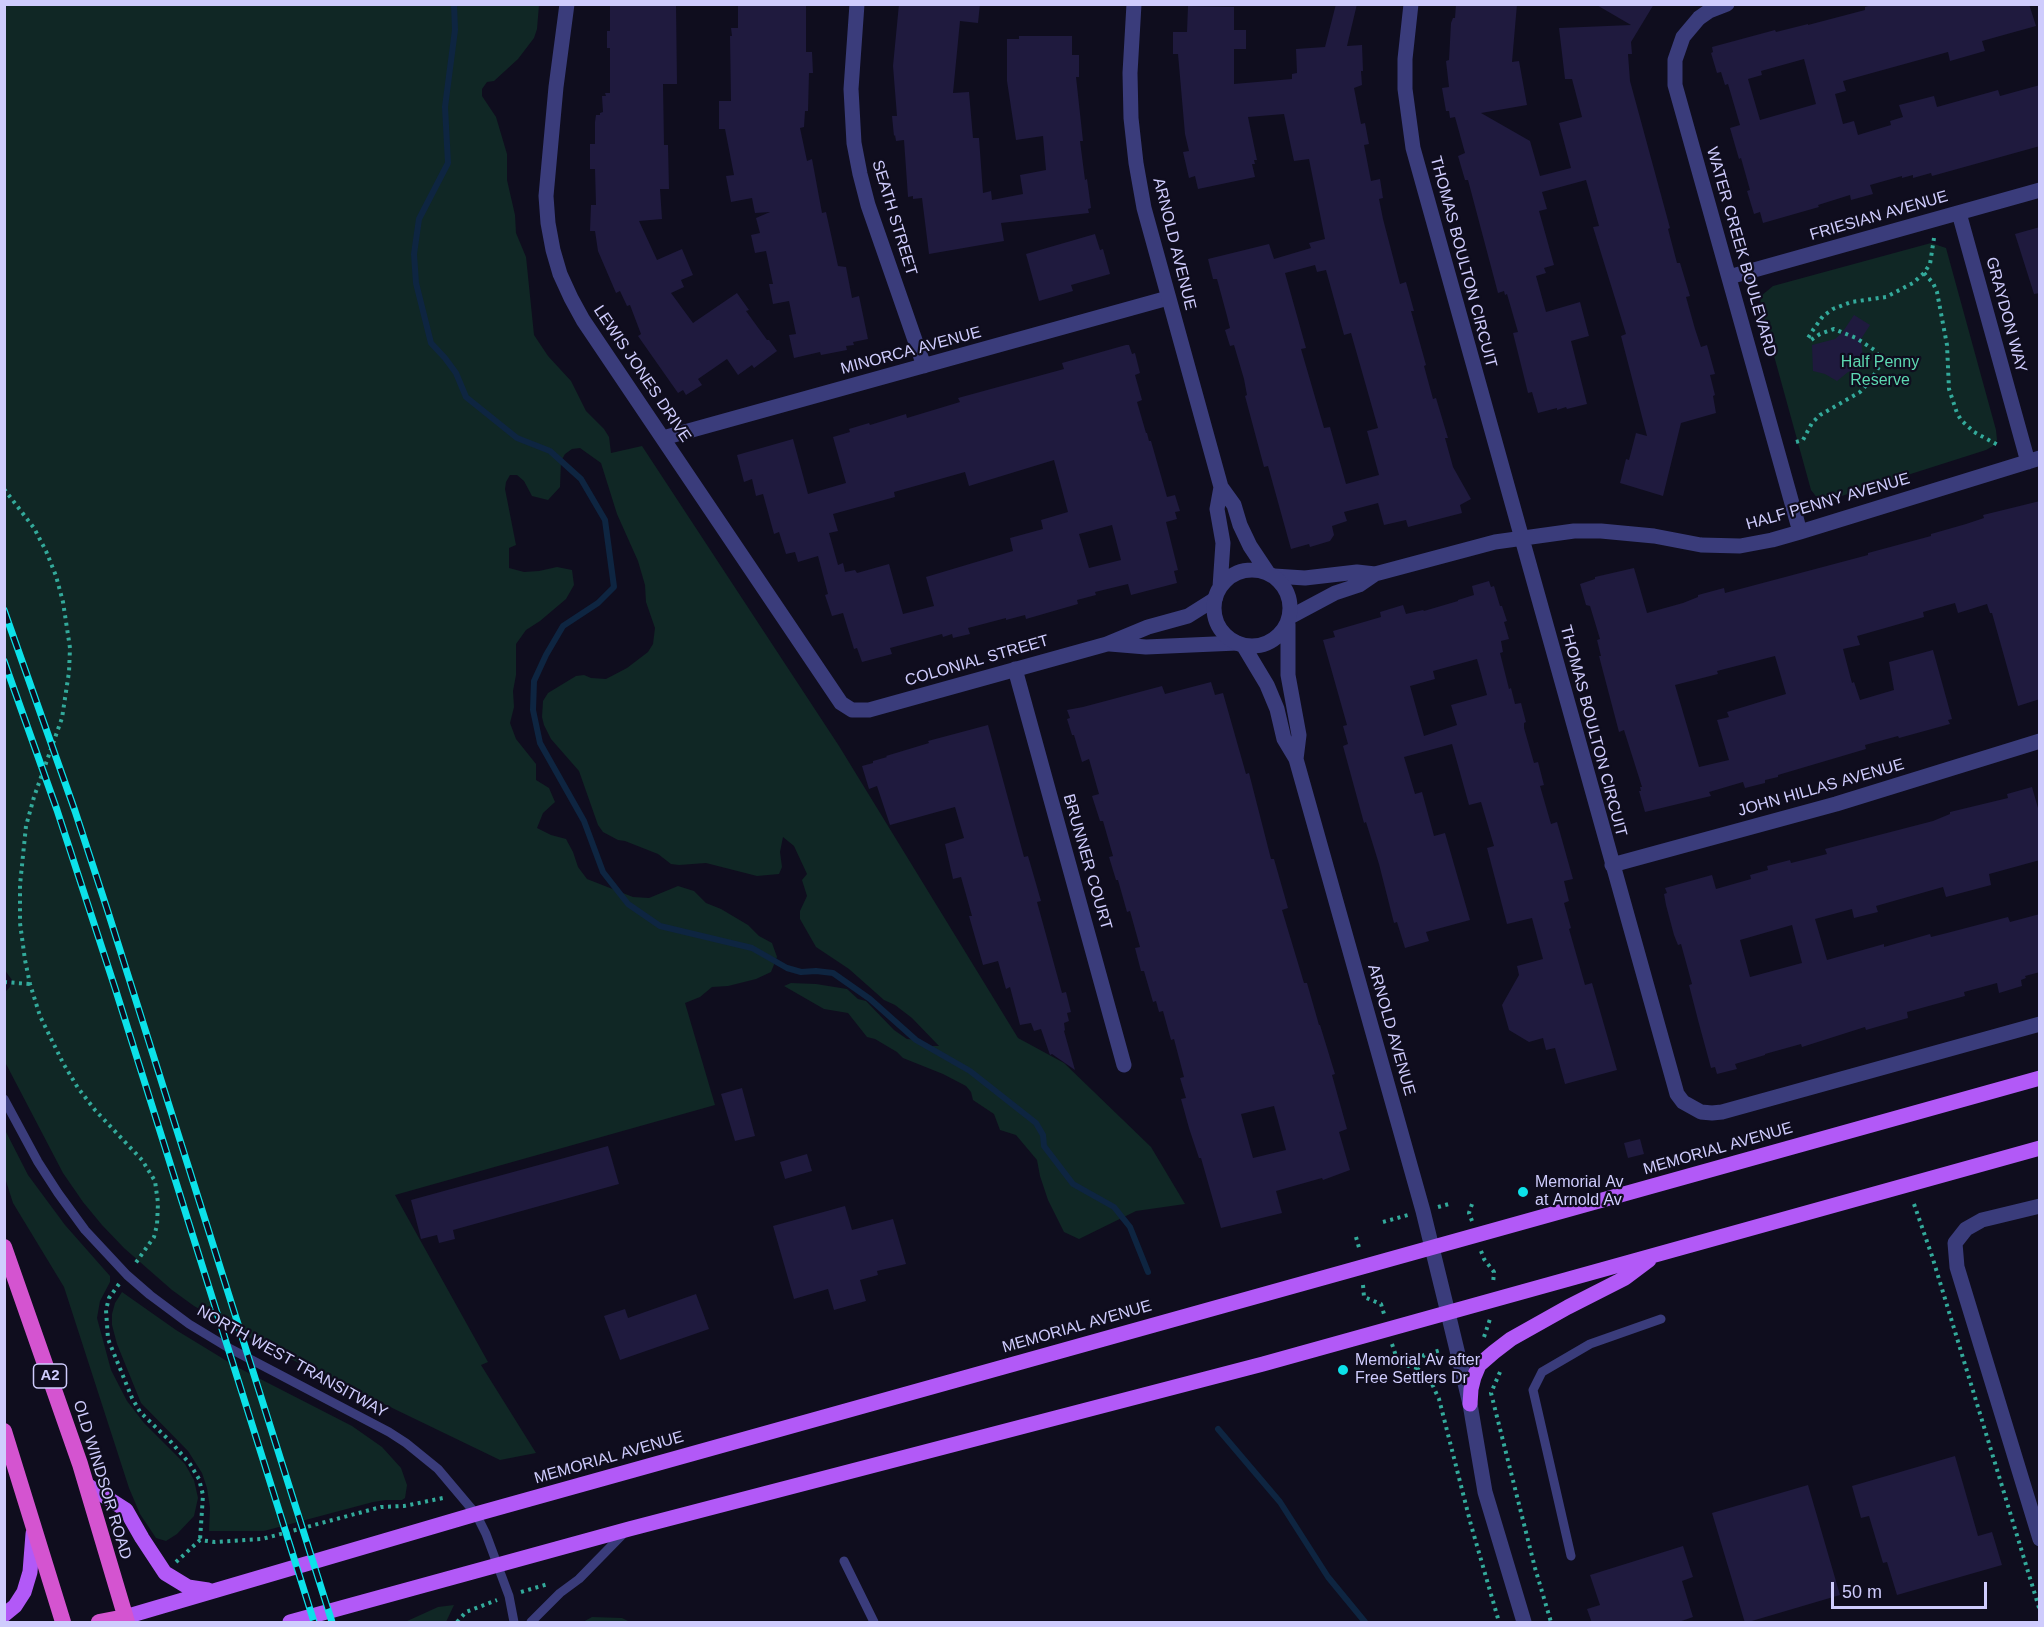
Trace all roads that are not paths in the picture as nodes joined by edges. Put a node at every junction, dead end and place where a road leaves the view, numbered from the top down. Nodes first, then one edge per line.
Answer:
1 (567, 4) edge
2 (857, 4) edge
3 (1134, 4) edge
4 (1411, 4) edge
5 (1727, 4) edge
6 (2040, 190) edge
7 (1959, 213) junction
8 (1729, 277) junction
9 (1168, 298) junction
10 (924, 366) junction
11 (663, 438) junction
12 (2034, 460) edge
13 (1221, 487) junction
14 (1800, 532) junction
15 (1521, 537) junction
16 (1375, 574) junction
17 (1271, 575) junction
18 (1217, 593) junction
19 (1289, 620) junction
20 (1107, 644) junction
21 (1240, 644) junction
22 (1015, 669) junction
23 (857, 711) joint
24 (2040, 741) edge
25 (1296, 759) junction
26 (1612, 865) junction
27 (2040, 1024) edge
28 (1124, 1065) dead end
29 (2040, 1078) edge
30 (4, 1099) edge
31 (2040, 1148) edge
32 (2040, 1206) edge
33 (4, 1246) edge
34 (1432, 1247) junction
35 (1656, 1255) junction
36 (1448, 1313) junction
37 (1661, 1320) dead end
38 (1470, 1404) junction
39 (4, 1431) edge
40 (87, 1485) junction
41 (476, 1514) junction
42 (33, 1522) junction
43 (629, 1528) junction
44 (2040, 1539) edge
45 (1571, 1556) dead end
46 (844, 1561) dead end
47 (499, 1564) junction
48 (211, 1591) junction
49 (4, 1615) edge
50 (126, 1620) edge
51 (63, 1623) edge
52 (99, 1623) edge
53 (290, 1623) edge
54 (514, 1623) edge
55 (531, 1623) edge
56 (874, 1623) edge
57 (1524, 1623) edge

1 - 11 street, LEWIS JONES DRIVE
2 - 10 street, SEATH STREET
3 - 9 street, ARNOLD AVENUE
4 - 15 street, THOMAS BOULTON CIRCUIT
5 - 8 street, WATER CREEK BOULEVARD
6 - 7 street, FRIESIAN AVENUE
7 - 8 street, FRIESIAN AVENUE
7 - 12 street, GRAYDON WAY
8 - 14 street, WATER CREEK BOULEVARD
9 - 10 street, MINORCA AVENUE
9 - 13 street, ARNOLD AVENUE
10 - 11 street, MINORCA AVENUE
11 - 23 street, LEWIS JONES DRIVE
12 - 14 street, HALF PENNY AVENUE
13 - 17 street, ARNOLD AVENUE
13 - 18 street, ARNOLD AVENUE
14 - 15 street, HALF PENNY AVENUE
15 - 16 street, HALF PENNY AVENUE
15 - 26 street, THOMAS BOULTON CIRCUIT
16 - 17 street, HALF PENNY AVENUE
16 - 19 street, HALF PENNY AVENUE
17 - 18 street
17 - 19 street
18 - 20 street, COLONIAL STREET
18 - 21 street
19 - 21 street
19 - 25 street, ARNOLD AVENUE
20 - 21 street, COLONIAL STREET
20 - 22 street, COLONIAL STREET
21 - 25 street, ARNOLD AVENUE
22 - 23 street, COLONIAL STREET
22 - 28 street, BRUNNER COURT
24 - 26 street, JOHN HILLAS AVENUE
25 - 34 street, ARNOLD AVENUE
26 - 27 street, THOMAS BOULTON CIRCUIT
29 - 34 main road, MEMORIAL AVENUE
30 - 41 lane, NORTH WEST TRANSITWAY
31 - 35 main road
32 - 44 street
33 - 40 highway, OLD WINDSOR ROAD / A2
34 - 36 street, ARNOLD AVENUE
34 - 41 main road, MEMORIAL AVENUE
35 - 36 main road
35 - 38 main road
36 - 38 street, ARNOLD AVENUE
36 - 43 main road
37 - 45 lane
38 - 57 street, ARNOLD AVENUE
39 - 42 highway
40 - 48 main road
40 - 50 highway, OLD WINDSOR ROAD / A2
41 - 47 lane, NORTH WEST TRANSITWAY
41 - 48 main road, MEMORIAL AVENUE
42 - 49 main road
42 - 51 highway
43 - 47 main road
43 - 55 lane
46 - 56 lane
47 - 53 main road
47 - 54 lane, NORTH WEST TRANSITWAY
48 - 50 main road, MEMORIAL AVENUE
50 - 52 highway

